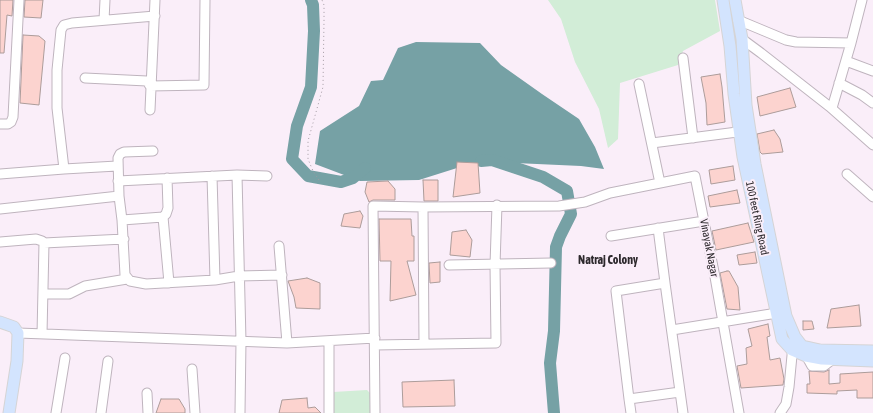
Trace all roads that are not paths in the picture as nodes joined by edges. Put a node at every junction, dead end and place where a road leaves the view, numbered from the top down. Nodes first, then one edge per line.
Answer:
1 (19, 0) edge
2 (105, 0) edge
3 (155, 0) edge
4 (205, 0) edge
5 (723, 0) edge
6 (735, 0) edge
7 (862, 0) edge
8 (155, 16) junction
9 (104, 20) junction
10 (738, 20) junction
11 (742, 39) junction
12 (851, 43) junction
13 (683, 58) dead end
14 (846, 61) junction
15 (873, 71) edge
16 (85, 78) dead end
17 (839, 83) junction
18 (639, 84) dead end
19 (150, 86) junction
20 (873, 103) edge
21 (832, 108) junction
22 (150, 110) dead end
23 (0, 124) edge
24 (745, 131) junction
25 (693, 138) junction
26 (652, 143) junction
27 (873, 145) edge
28 (154, 151) dead end
29 (117, 166) junction
30 (64, 169) junction
31 (0, 174) edge
32 (847, 174) dead end
33 (237, 175) junction
34 (212, 176) junction
35 (267, 176) dead end
36 (167, 178) junction
37 (118, 180) junction
38 (660, 183) junction
39 (119, 196) junction
40 (873, 197) edge
41 (497, 205) junction
42 (423, 207) junction
43 (0, 209) edge
44 (163, 217) junction
45 (122, 220) junction
46 (704, 221) junction
47 (658, 228) junction
48 (611, 236) dead end
49 (124, 238) junction
50 (0, 242) edge
51 (44, 243) junction
52 (279, 246) dead end
53 (551, 263) dead end
54 (449, 265) dead end
55 (495, 265) junction
56 (239, 276) junction
57 (282, 276) junction
58 (128, 279) junction
59 (215, 280) junction
60 (169, 283) junction
61 (665, 283) junction
62 (44, 294) junction
63 (777, 313) junction
64 (723, 321) junction
65 (0, 322) edge
66 (672, 330) junction
67 (18, 334) junction
68 (42, 334) junction
69 (795, 337) junction
70 (241, 341) junction
71 (329, 341) junction
72 (375, 342) junction
73 (287, 343) junction
74 (424, 344) junction
75 (792, 350) junction
76 (873, 351) edge
77 (65, 358) dead end
78 (108, 361) dead end
79 (873, 361) edge
80 (192, 369) dead end
81 (680, 392) junction
82 (147, 393) dead end
83 (629, 399) junction
84 (9, 413) edge
85 (56, 413) edge
86 (101, 413) edge
87 (148, 413) edge
88 (195, 413) edge
89 (240, 413) edge
90 (329, 413) edge
91 (375, 413) edge
92 (631, 413) edge
93 (684, 413) edge
94 (739, 413) edge
95 (780, 413) edge

1 - 23 street
2 - 9 street
3 - 8 street
4 - 19 street
5 - 24 main road, 100 feet Ring Road
6 - 10 main road, 100 feet Ring Road
7 - 12 street
8 - 9 street
8 - 19 street
9 - 30 street
10 - 11 main road, 100 feet Ring Road
10 - 12 street
11 - 21 street
11 - 24 main road, 100 feet Ring Road
12 - 14 street
13 - 25 street
14 - 15 street
14 - 17 street
16 - 19 street
17 - 20 street
17 - 21 street
18 - 26 street
19 - 22 street
21 - 27 street
24 - 25 street
24 - 63 main road, 100 feet Ring Road
24 - 69 main road, 100 feet Ring Road
25 - 26 street
26 - 38 street
28 - 29 street
29 - 30 street
29 - 37 street
30 - 31 street
32 - 40 street
33 - 34 street
33 - 35 street
33 - 56 street
34 - 36 street
34 - 59 street
36 - 37 street
36 - 44 street
37 - 39 street
38 - 41 street
38 - 46 street, Vinayak Nagar
39 - 43 street
39 - 45 street
41 - 42 street
41 - 55 street
42 - 72 street
42 - 74 street
44 - 45 street
44 - 60 street
45 - 49 street
46 - 47 street
46 - 64 street, Vinayak Nagar
47 - 48 street
47 - 61 street
49 - 51 street
49 - 58 street
50 - 51 street
51 - 62 street
52 - 57 street
53 - 55 street
54 - 55 street
55 - 74 street
56 - 57 street
56 - 59 street
56 - 70 street
57 - 73 street
58 - 60 street
58 - 62 street
59 - 60 street
61 - 66 street
61 - 83 street
62 - 68 street
63 - 64 street
63 - 75 main road, 100 feet Ring Road
64 - 66 street
64 - 94 street, Vinayak Nagar
65 - 67 main road
66 - 81 street
67 - 68 street
67 - 84 main road
68 - 70 street
69 - 75 street
69 - 76 main road
70 - 73 street
70 - 89 street
71 - 72 street
71 - 73 street
71 - 90 street
72 - 74 street
72 - 91 street
75 - 79 main road
75 - 95 street
77 - 85 street
78 - 86 street
80 - 88 street
81 - 83 street
81 - 93 street
82 - 87 street
83 - 92 street

